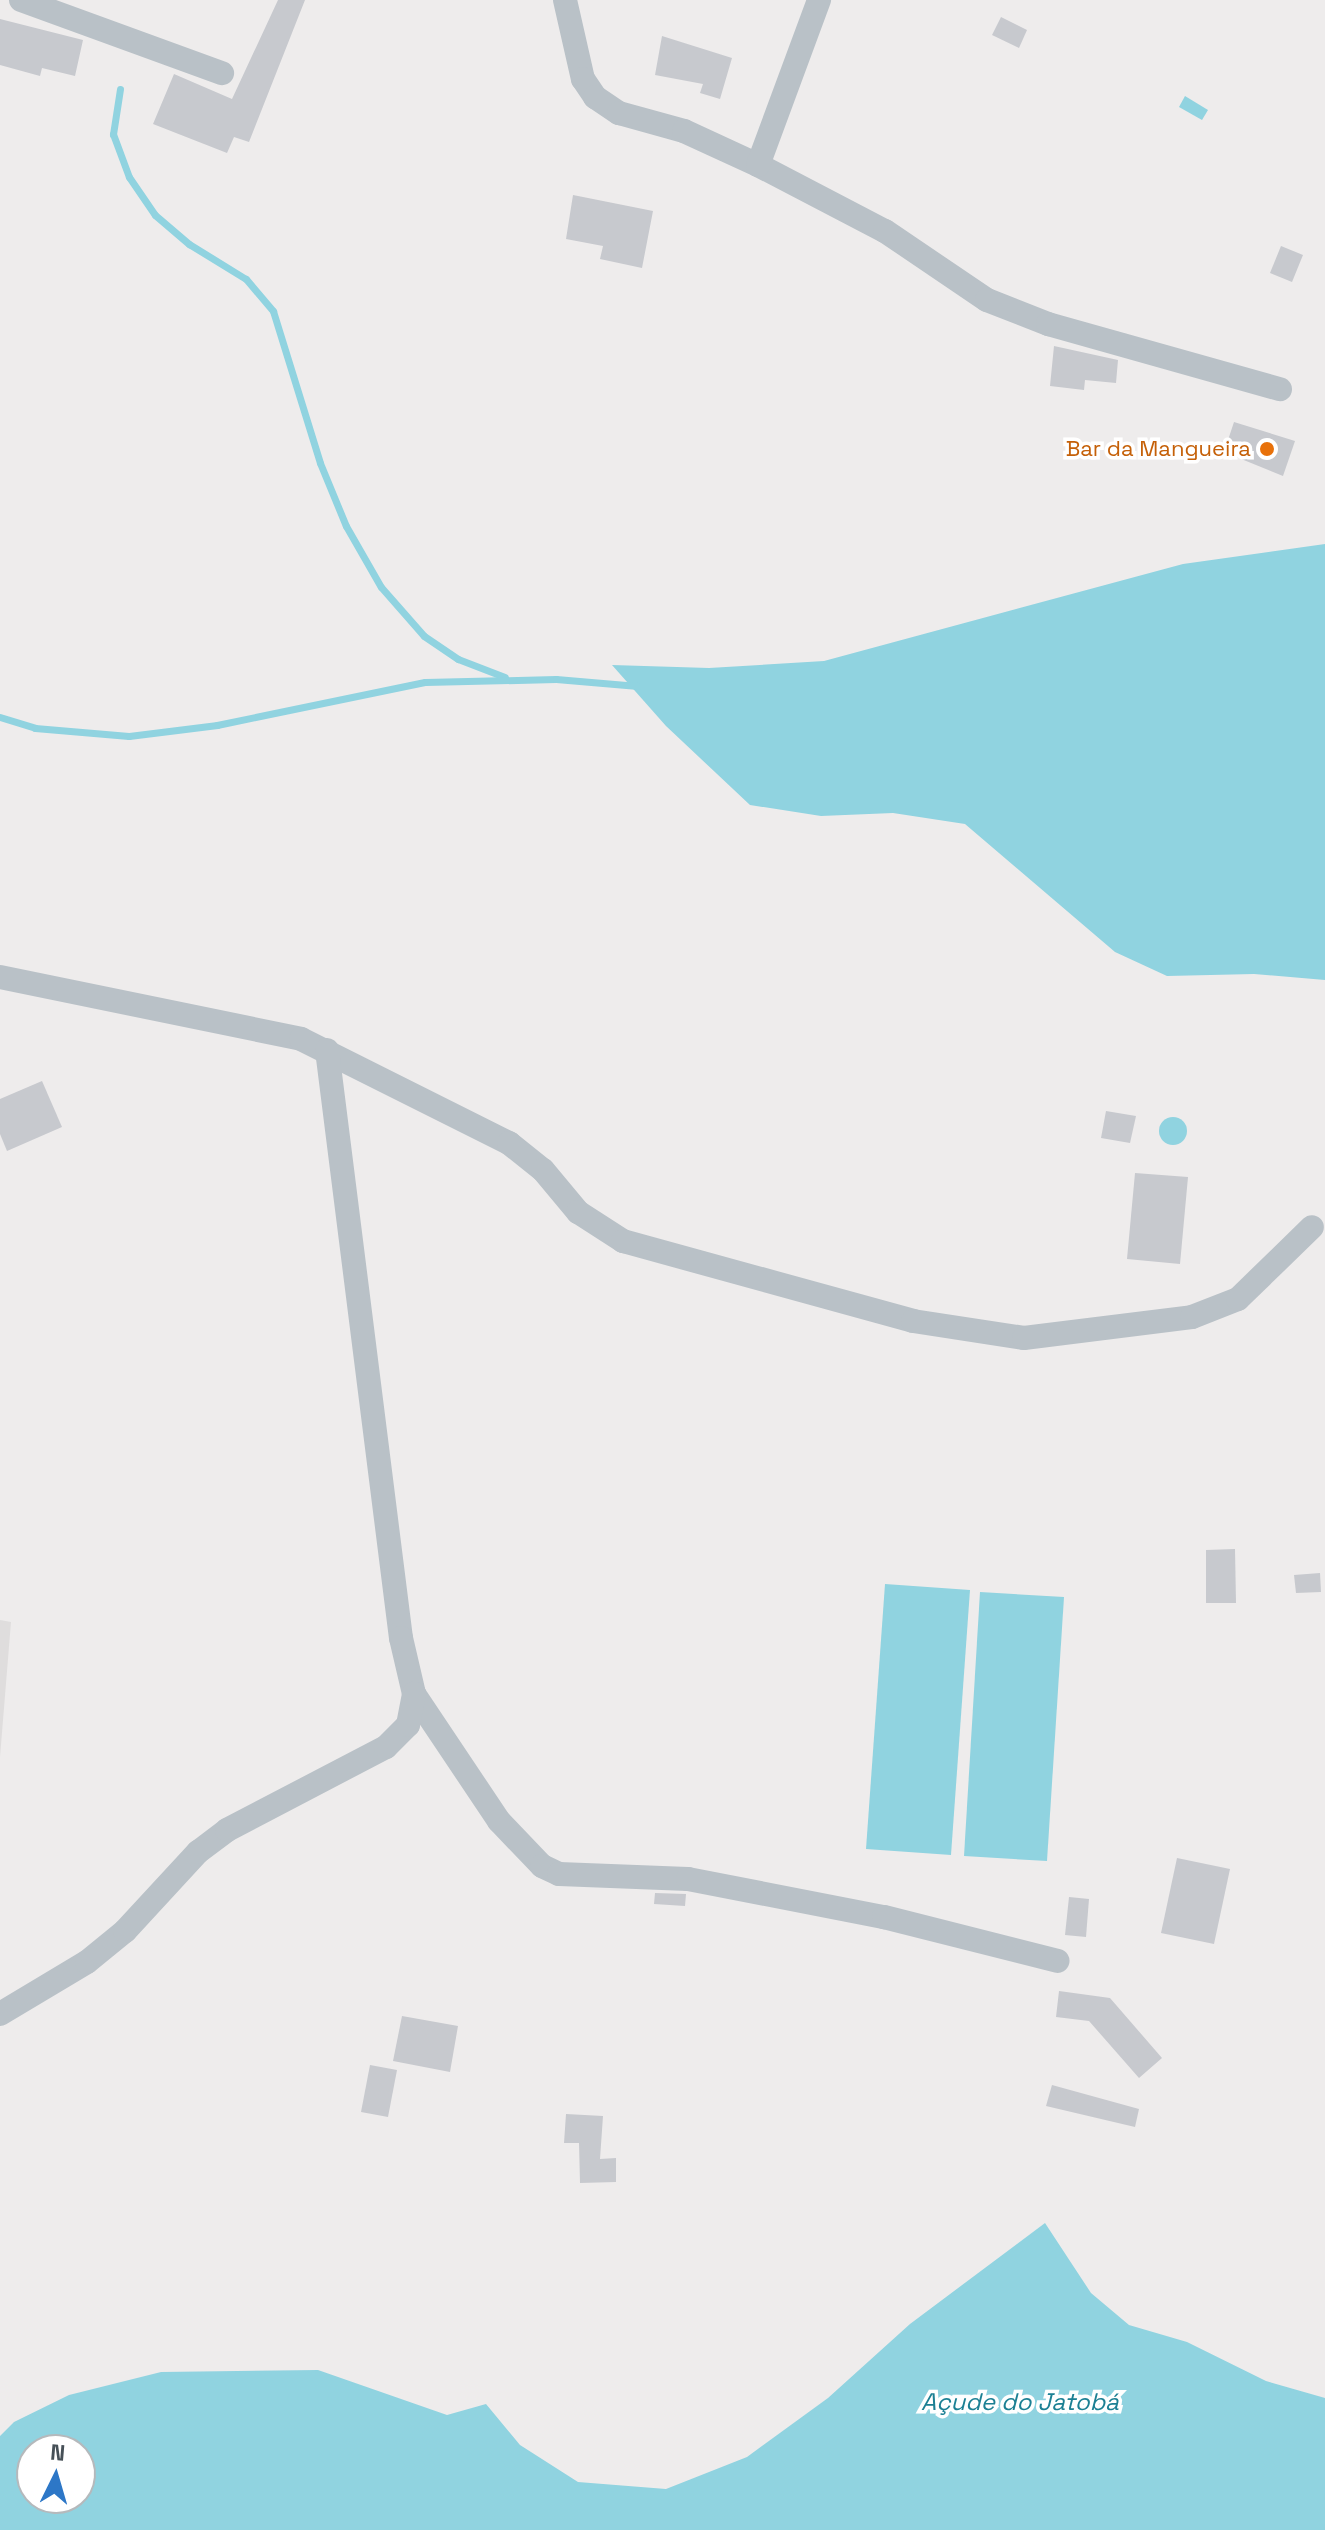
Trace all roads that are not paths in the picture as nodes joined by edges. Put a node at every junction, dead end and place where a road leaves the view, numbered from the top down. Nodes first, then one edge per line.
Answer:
1 (21, 0) edge
2 (565, 0) edge
3 (819, 0) edge
4 (222, 73) dead end
5 (758, 165) junction
6 (1280, 389) dead end
7 (0, 977) edge
8 (327, 1050) junction
9 (1312, 1227) dead end
10 (414, 1694) junction
11 (1058, 1961) dead end
12 (0, 2014) edge

1 - 4 street
2 - 5 street
3 - 5 street
5 - 6 street
7 - 8 street
8 - 9 street
8 - 10 street
10 - 11 street
10 - 12 street

